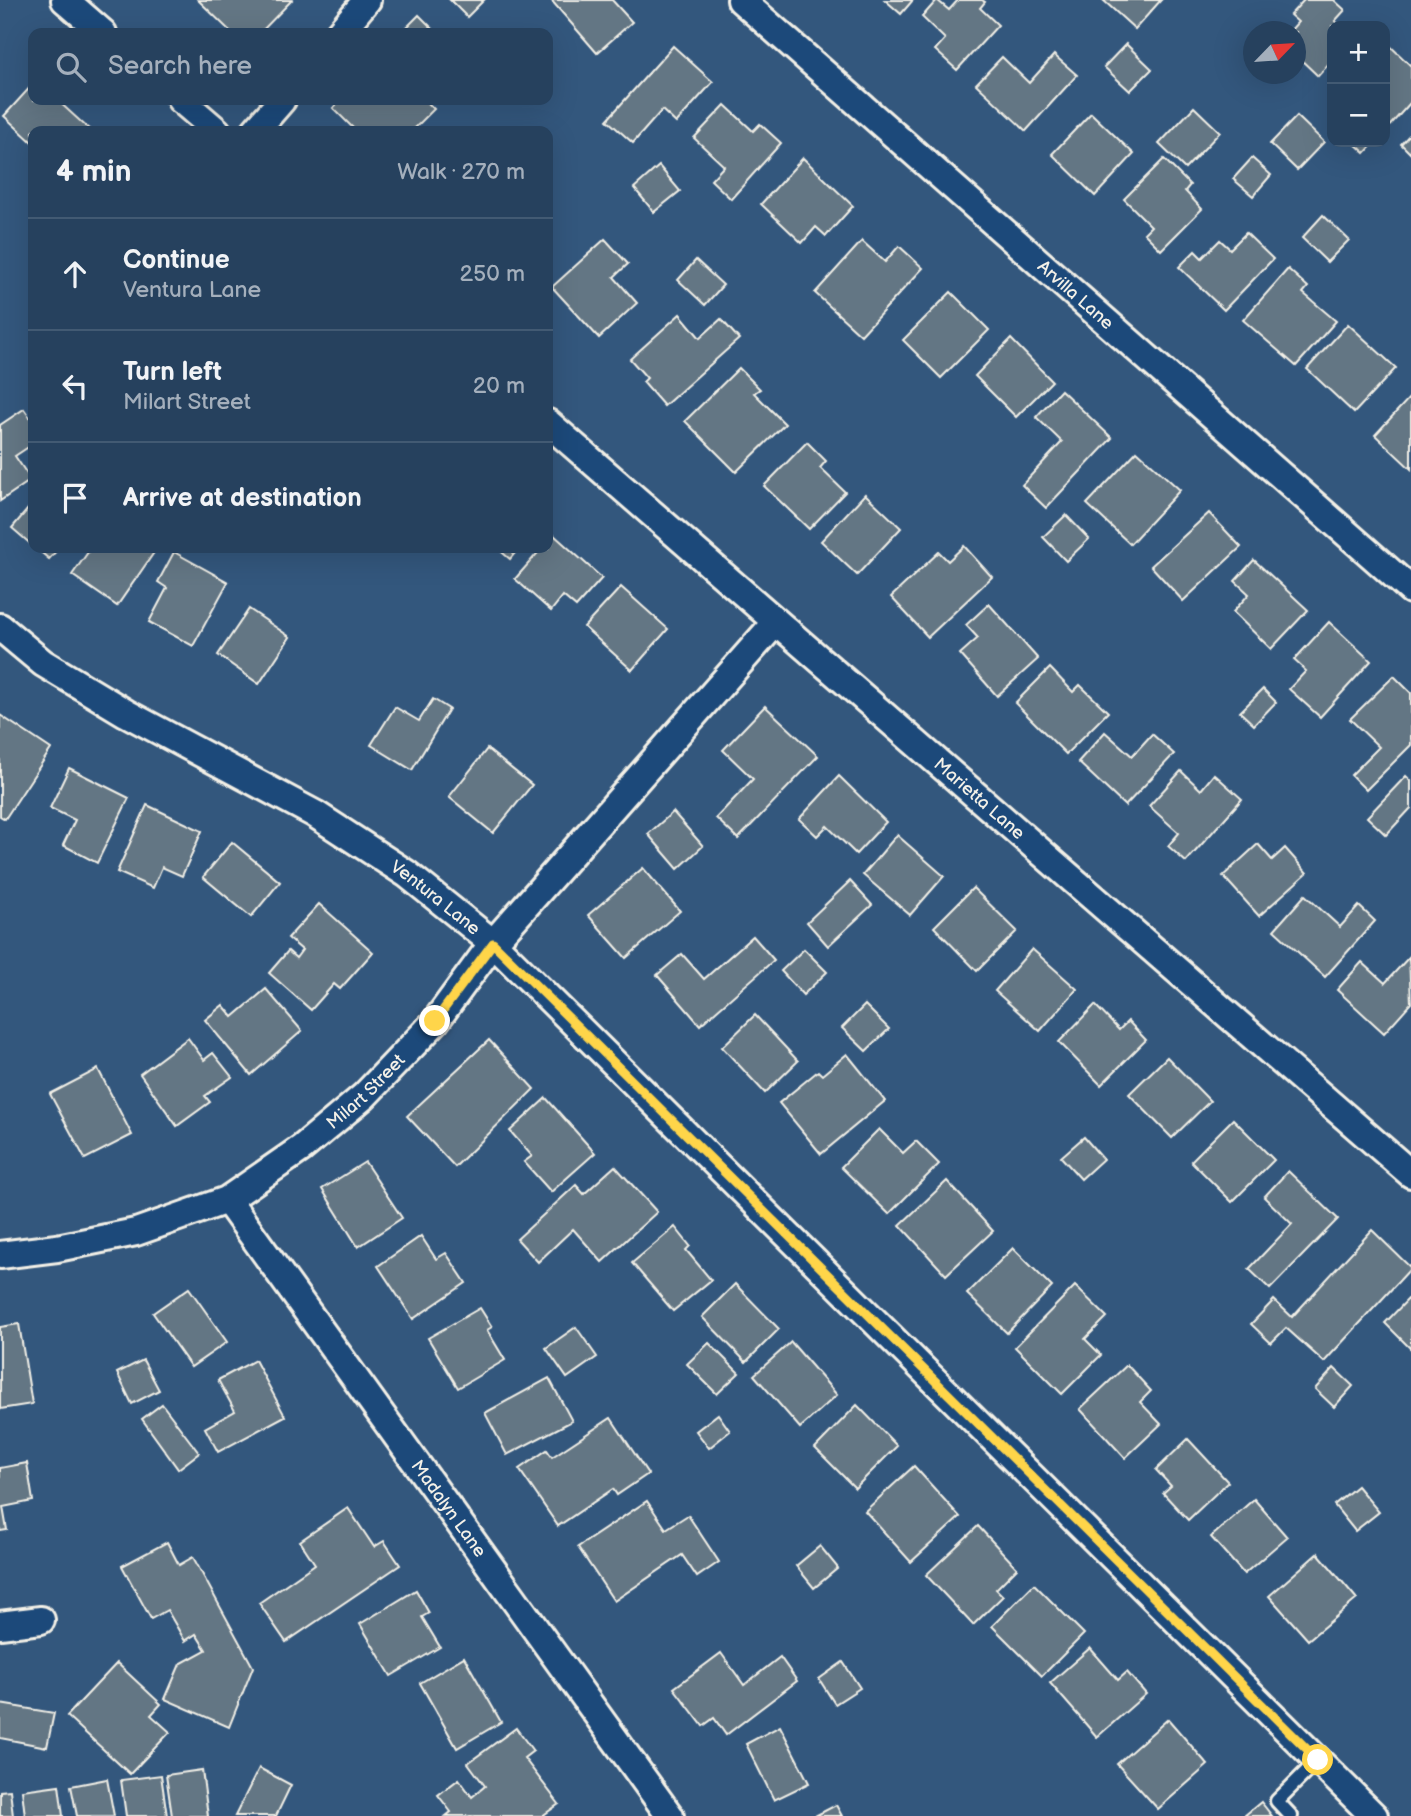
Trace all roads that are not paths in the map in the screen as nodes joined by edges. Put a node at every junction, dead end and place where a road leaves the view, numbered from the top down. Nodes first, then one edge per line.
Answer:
1 (65, 0) edge
2 (367, 0) edge
3 (741, 0) edge
4 (97, 28) edge
5 (343, 28) edge
6 (187, 105) edge
7 (278, 105) edge
8 (211, 126) edge
9 (259, 126) edge
10 (553, 427) edge
11 (1411, 590) edge
12 (775, 623) junction
13 (0, 627) edge
14 (493, 943) junction
15 (1411, 1174) edge
16 (227, 1200) junction
17 (0, 1255) edge
18 (41, 1620) dead end
19 (0, 1625) edge
20 (1318, 1760) junction
21 (670, 1816) edge
22 (1291, 1816) edge
23 (1374, 1816) edge

1 - 4 street
2 - 5 street
3 - 11 street, Arvilla Lane
6 - 8 street
7 - 9 street
10 - 12 street, Marietta Lane
12 - 14 street, Milart Street
12 - 15 street, Marietta Lane
13 - 14 street, Ventura Lane
14 - 16 street, Milart Street
14 - 20 street, Ventura Lane
16 - 17 street, Milart Street
16 - 21 street, Madalyn Lane
18 - 19 street
20 - 22 lane
20 - 23 street, Ventura Lane

